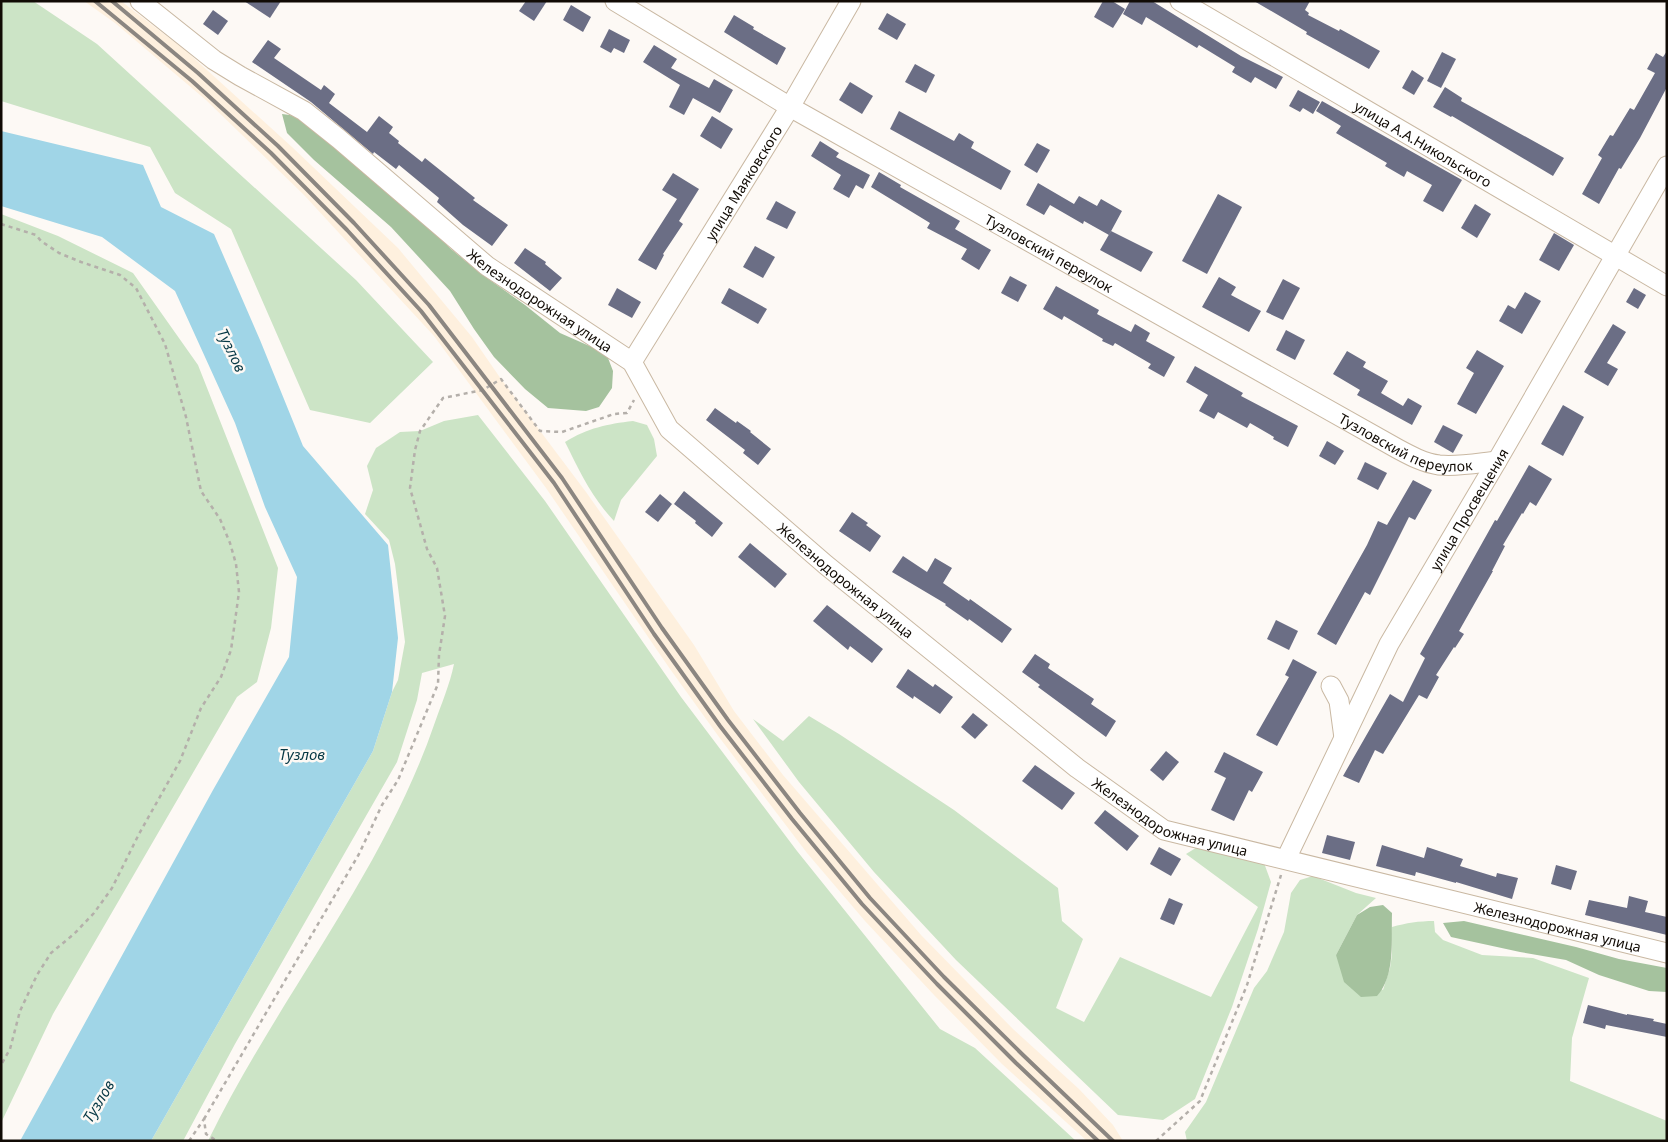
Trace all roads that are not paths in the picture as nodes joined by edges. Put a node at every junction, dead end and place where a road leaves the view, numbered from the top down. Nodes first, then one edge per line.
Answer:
1 (140, 1) edge
2 (615, 1) edge
3 (851, 1) edge
4 (1180, 1) edge
5 (790, 107) junction
6 (1667, 166) edge
7 (1615, 257) junction
8 (1667, 286) edge
9 (632, 362) junction
10 (1497, 461) junction
11 (1331, 686) dead end
12 (1344, 738) junction
13 (1286, 859) junction
14 (1667, 953) edge

1 - 9 street, Железнодорожная улица
2 - 5 street, Тузловский переулок
3 - 5 street, улица Маяковского
4 - 7 street, улица А.А.Никольского
5 - 9 street, улица Маяковского
5 - 10 street, Тузловский переулок
6 - 7 street, улица Просвещения
7 - 8 street, улица А.А.Никольского
7 - 10 street, улица Просвещения
9 - 13 street, Железнодорожная улица
10 - 12 street, улица Просвещения
11 - 12 street
12 - 13 street, улица Просвещения
13 - 14 street, Железнодорожная улица

